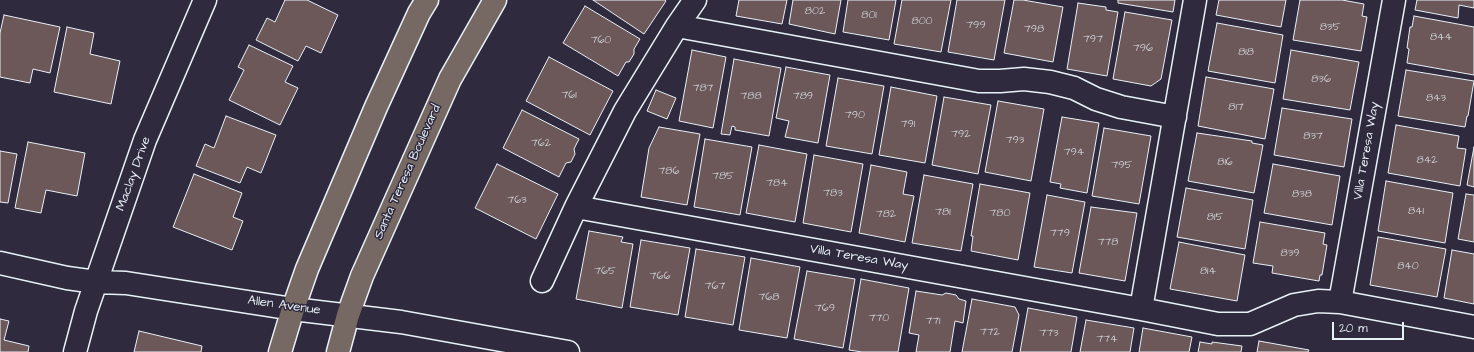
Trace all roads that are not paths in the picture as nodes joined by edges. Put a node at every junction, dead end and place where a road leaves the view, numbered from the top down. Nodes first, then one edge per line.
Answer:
1 (427, 0) edge
2 (495, 0) edge
3 (695, 0) edge
4 (1196, 0) edge
5 (1394, 0) edge
6 (199, 2) edge
7 (677, 26) junction
8 (1175, 117) junction
9 (576, 206) junction
10 (0, 263) edge
11 (542, 281) dead end
12 (96, 282) junction
13 (1340, 302) junction
14 (293, 308) junction
15 (1141, 309) junction
16 (348, 315) junction
17 (1474, 327) edge
18 (75, 352) edge
19 (280, 352) edge
20 (338, 352) edge
21 (568, 352) edge

1 - 14 main road
2 - 16 main road, Santa Teresa Boulevard
3 - 7 street
4 - 8 street
5 - 13 street, Villa Teresa Way
6 - 12 street, Maclay Drive
7 - 8 street
7 - 9 street
8 - 15 street
9 - 11 street
9 - 15 street, Villa Teresa Way
10 - 12 street, Allen Avenue
12 - 14 street, Allen Avenue
12 - 18 street, Maclay Drive
13 - 15 street, Villa Teresa Way
13 - 17 street, Villa Teresa Way
14 - 16 street, Allen Avenue
14 - 19 main road
16 - 20 main road, Santa Teresa Boulevard
16 - 21 street, Allen Avenue

